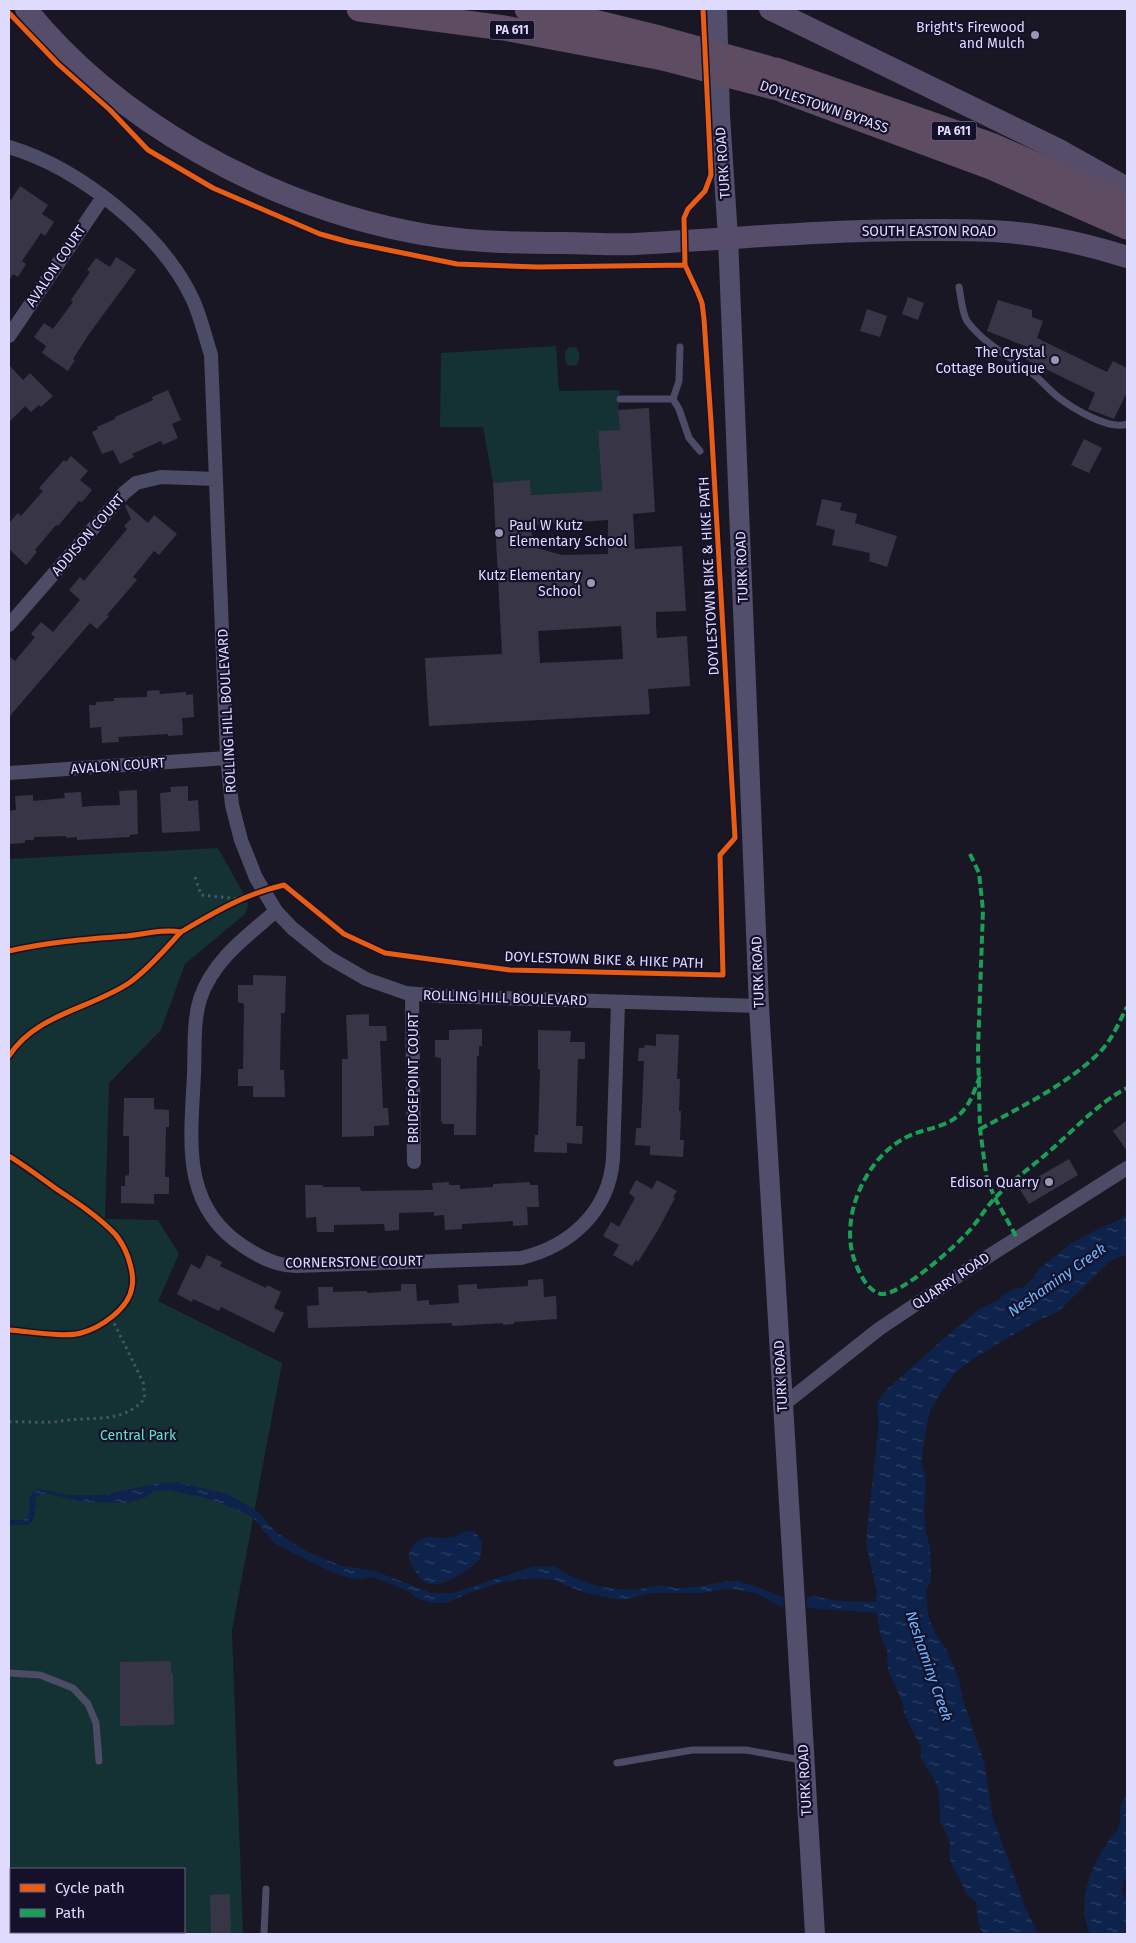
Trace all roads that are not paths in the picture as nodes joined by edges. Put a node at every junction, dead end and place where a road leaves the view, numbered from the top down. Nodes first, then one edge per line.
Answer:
1 (26, 9) edge
2 (359, 9) edge
3 (526, 9) edge
4 (717, 9) edge
5 (774, 11) edge
6 (661, 48) junction
7 (778, 79) junction
8 (9, 147) edge
9 (1127, 188) edge
10 (103, 197) junction
11 (1127, 205) edge
12 (1127, 227) edge
13 (728, 237) junction
14 (1127, 257) edge
15 (959, 287) dead end
16 (9, 336) edge
17 (680, 347) dead end
18 (620, 399) dead end
19 (673, 399) junction
20 (1127, 424) edge
21 (700, 451) dead end
22 (216, 479) junction
23 (9, 625) edge
24 (227, 758) junction
25 (9, 773) edge
26 (276, 911) junction
27 (412, 994) junction
28 (618, 1002) junction
29 (759, 1006) junction
30 (414, 1162) dead end
31 (1127, 1168) edge
32 (782, 1405) junction
33 (9, 1673) edge
34 (804, 1760) junction
35 (99, 1761) dead end
36 (618, 1763) dead end
37 (266, 1889) dead end
38 (264, 1934) edge
39 (815, 1934) edge

1 - 13 main road, SOUTH EASTON ROAD
2 - 6 highway, DOYLESTOWN BYPASS / PA 611
3 - 6 highway, DOYLESTOWN BYPASS / PA 611
4 - 13 street, TURK ROAD
5 - 9 main road
6 - 7 highway, DOYLESTOWN BYPASS / PA 611, bridge
7 - 11 highway, DOYLESTOWN BYPASS / PA 611
7 - 12 highway, DOYLESTOWN BYPASS / PA 611
8 - 10 street, ROLLING HILL BOULEVARD
10 - 16 street, AVALON COURT
10 - 22 street, ROLLING HILL BOULEVARD
13 - 14 main road, SOUTH EASTON ROAD
13 - 29 street, TURK ROAD
15 - 20 lane
17 - 19 lane
18 - 19 lane
19 - 21 lane
22 - 23 street, ADDISON COURT
22 - 24 street, ROLLING HILL BOULEVARD
24 - 25 street, AVALON COURT
24 - 26 street, ROLLING HILL BOULEVARD
26 - 27 street, ROLLING HILL BOULEVARD
26 - 28 street, CORNERSTONE COURT
27 - 28 street, ROLLING HILL BOULEVARD
27 - 30 street, BRIDGEPOINT COURT
28 - 29 street, ROLLING HILL BOULEVARD
29 - 32 street, TURK ROAD
31 - 32 street, QUARRY ROAD
32 - 34 street, TURK ROAD
33 - 35 lane
34 - 36 lane
34 - 39 street, TURK ROAD
37 - 38 lane

